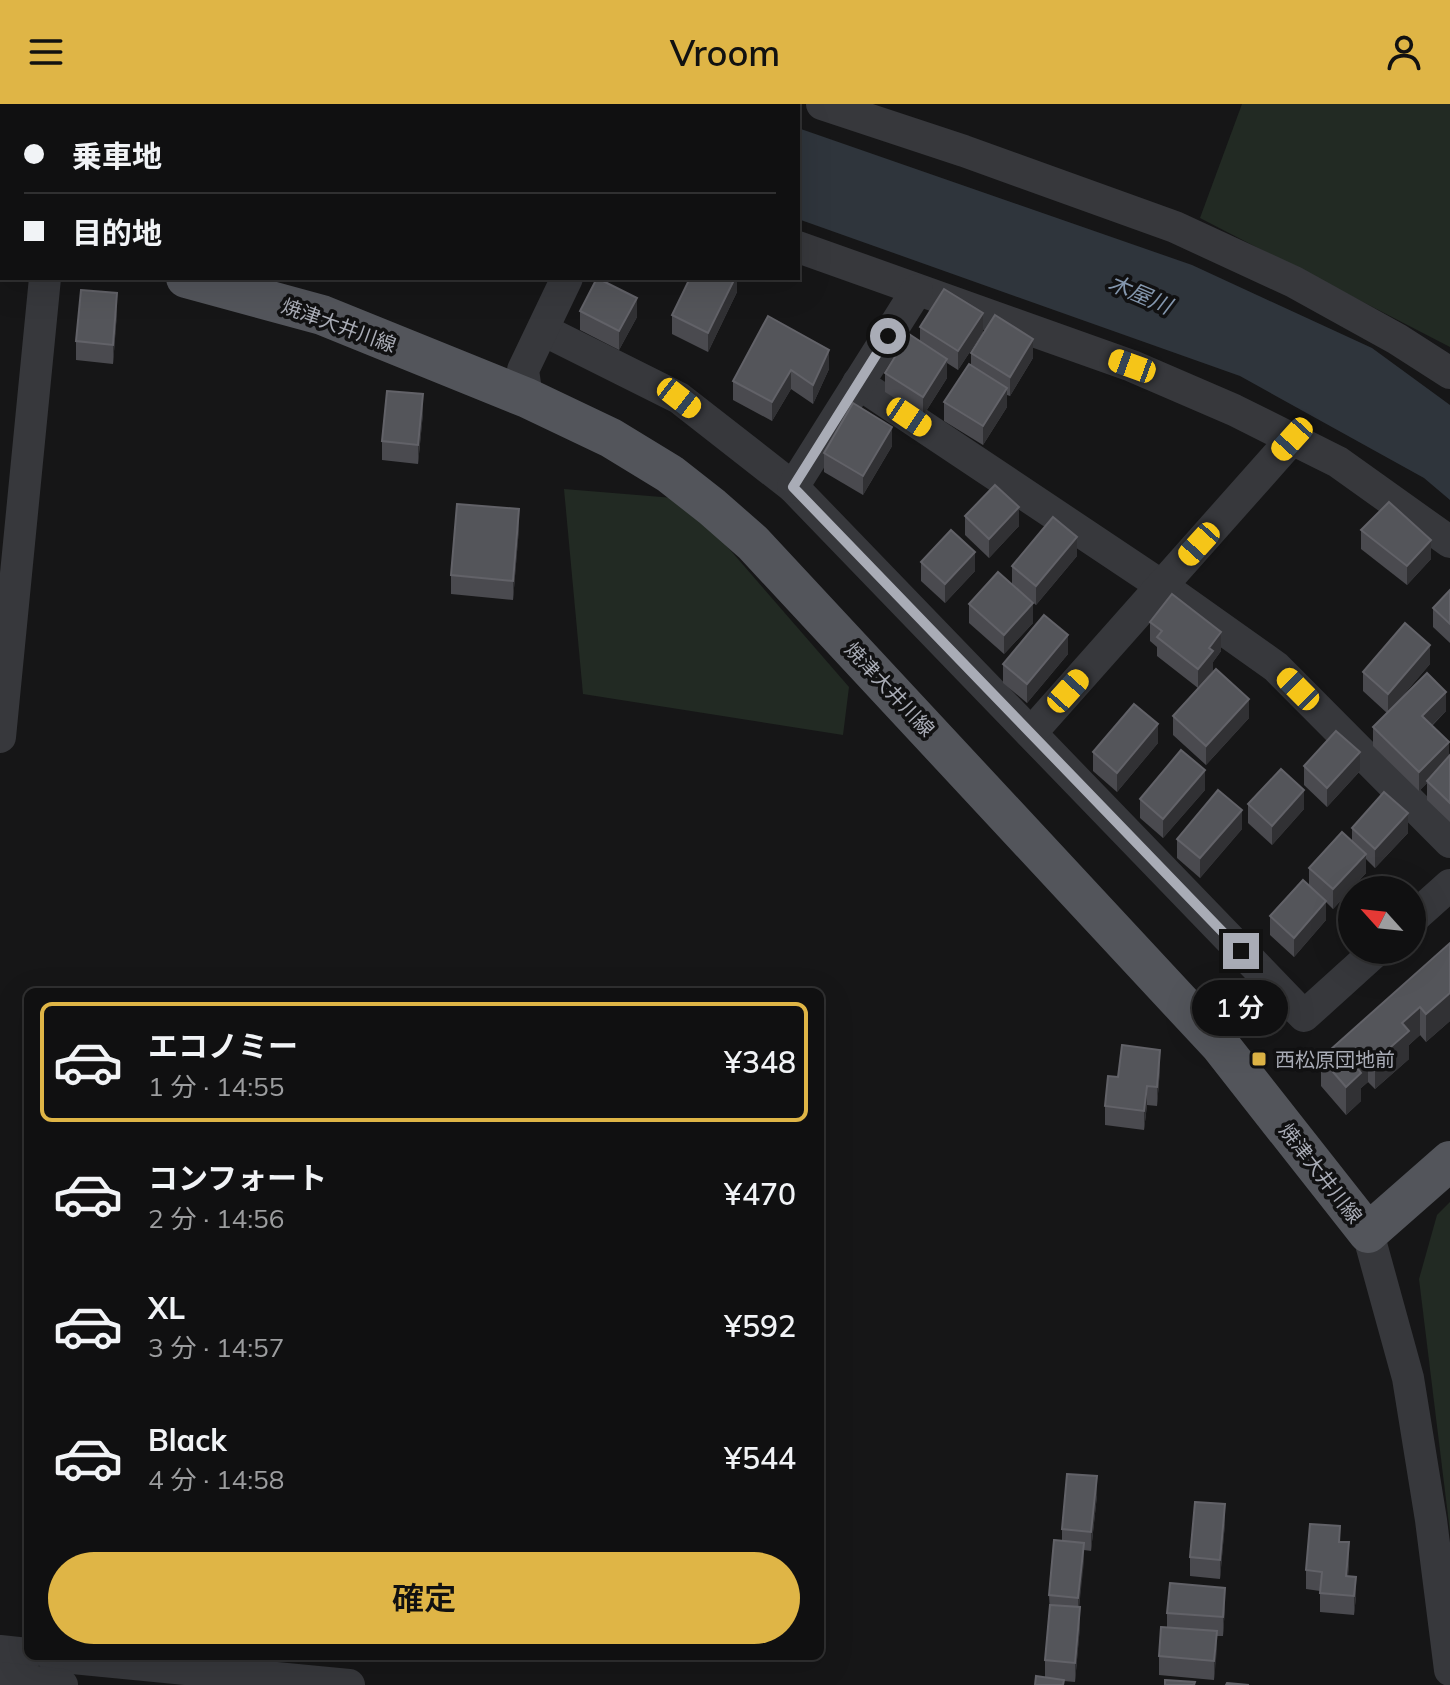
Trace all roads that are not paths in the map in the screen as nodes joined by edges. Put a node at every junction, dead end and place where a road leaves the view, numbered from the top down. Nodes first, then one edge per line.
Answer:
1 (822, 104) edge
2 (800, 248) edge
3 (45, 280) edge
4 (193, 280) edge
5 (566, 280) edge
6 (917, 290) junction
7 (543, 330) junction
8 (1450, 373) edge
9 (858, 383) junction
10 (527, 398) junction
11 (1292, 439) junction
12 (793, 487) junction
13 (1450, 542) edge
14 (1162, 586) junction
15 (1031, 733) junction
16 (0, 737) edge
17 (1450, 842) edge
18 (1450, 885) edge
19 (1426, 906) edge
20 (1362, 964) edge
21 (1450, 1161) edge
22 (1368, 1233) junction
23 (0, 1651) edge
24 (24, 1654) edge
25 (93, 1660) edge
26 (1450, 1670) edge
27 (0, 1678) edge
28 (62, 1685) edge
29 (349, 1685) edge

1 - 8 street
2 - 6 street
3 - 16 street
4 - 10 main road, 焼津大井川線
5 - 7 street
6 - 9 street
6 - 11 street
7 - 10 street
7 - 12 street
9 - 12 street
9 - 14 street
10 - 22 main road, 焼津大井川線
11 - 13 street
11 - 14 street
12 - 15 street
14 - 15 street
14 - 17 street
15 - 20 street
18 - 19 street
21 - 22 main road, 焼津大井川線
22 - 26 street
23 - 24 street
25 - 29 street
27 - 28 street

